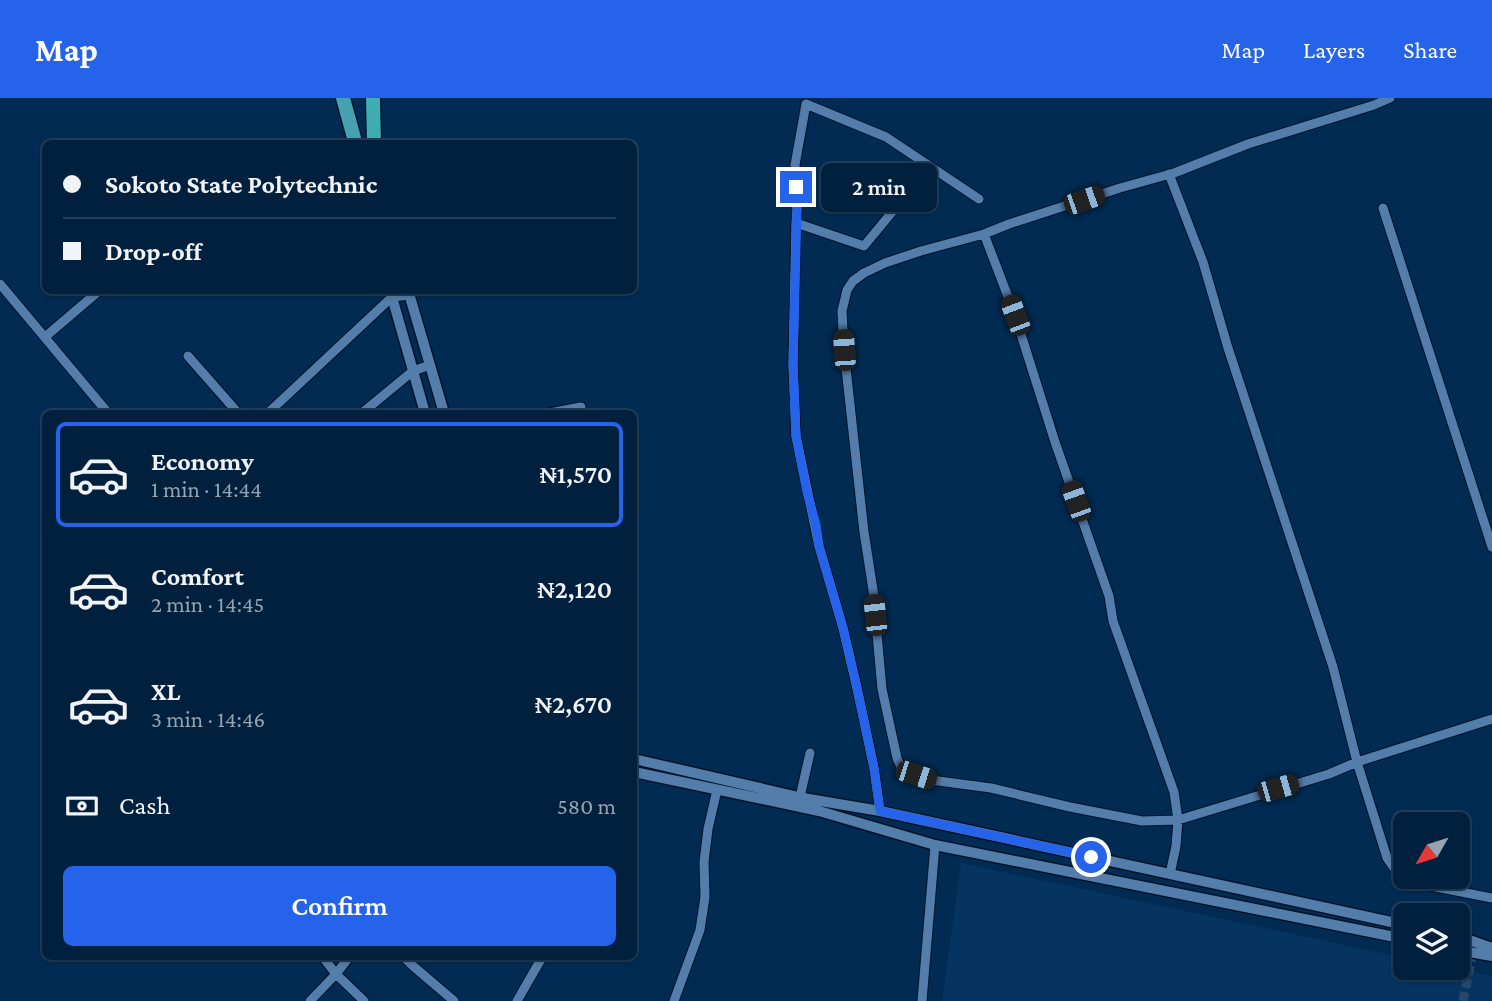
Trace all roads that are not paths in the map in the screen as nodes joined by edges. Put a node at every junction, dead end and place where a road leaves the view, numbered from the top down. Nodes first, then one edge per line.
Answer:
1 (345, 98) edge
2 (366, 98) edge
3 (373, 98) edge
4 (1390, 98) edge
5 (355, 140) edge
6 (373, 140) edge
7 (374, 140) edge
8 (925, 163) junction
9 (1168, 174) junction
10 (979, 199) dead end
11 (1383, 208) dead end
12 (796, 223) junction
13 (984, 234) junction
14 (0, 284) edge
15 (95, 294) edge
16 (391, 294) edge
17 (408, 294) edge
18 (45, 337) junction
19 (188, 356) dead end
20 (430, 365) junction
21 (413, 371) junction
22 (581, 407) dead end
23 (106, 410) edge
24 (235, 410) edge
25 (271, 410) edge
26 (366, 410) edge
27 (424, 410) edge
28 (443, 410) edge
29 (566, 410) edge
30 (1492, 547) edge
31 (1492, 719) edge
32 (810, 753) dead end
33 (637, 760) edge
34 (1357, 762) junction
35 (637, 773) edge
36 (717, 790) junction
37 (800, 797) junction
38 (880, 811) junction
39 (1178, 820) junction
40 (935, 845) junction
41 (1170, 874) junction
42 (1492, 898) edge
43 (1393, 922) edge
44 (1393, 937) edge
45 (1470, 940) edge
46 (1492, 948) edge
47 (1470, 952) edge
48 (1492, 956) edge
49 (325, 960) edge
50 (347, 960) edge
51 (407, 960) edge
52 (540, 961) dead end
53 (336, 974) junction
54 (310, 1001) edge
55 (364, 1001) edge
56 (454, 1001) edge
57 (517, 1001) edge
58 (674, 1001) edge
59 (922, 1001) edge

1 - 5 main road
2 - 6 street
3 - 7 highway
4 - 9 street
8 - 10 street
8 - 12 street
8 - 12 street
9 - 13 street
9 - 34 street
11 - 30 street
12 - 38 street
13 - 39 street
13 - 39 street
14 - 18 street
15 - 18 street
16 - 21 street
16 - 25 street
17 - 20 street
18 - 23 street
19 - 24 street
20 - 21 street
20 - 28 street
21 - 26 street
21 - 27 street
22 - 29 street
31 - 34 street
32 - 37 street
33 - 37 street
34 - 39 street
34 - 42 street
35 - 36 street
36 - 40 street
36 - 58 street
37 - 38 street
38 - 41 street
39 - 41 street
40 - 44 street
40 - 59 street
41 - 43 street
45 - 46 street
47 - 48 street
49 - 53 street
50 - 53 street
51 - 56 street
52 - 57 street
53 - 54 street
53 - 55 street

